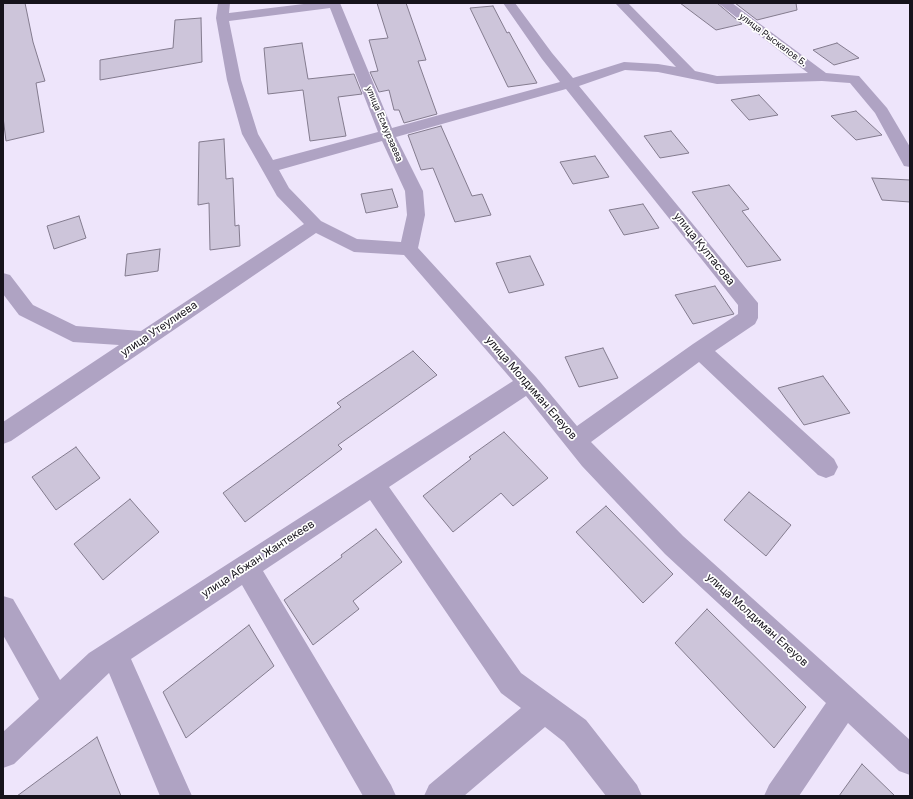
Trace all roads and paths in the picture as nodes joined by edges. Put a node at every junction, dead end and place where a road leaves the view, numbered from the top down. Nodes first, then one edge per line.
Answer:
1 (334, 3) edge
2 (509, 3) edge
3 (621, 3) edge
4 (724, 3) edge
5 (223, 10) edge
6 (691, 75) junction
7 (822, 77) junction
8 (569, 84) junction
9 (388, 136) junction
10 (910, 162) edge
11 (269, 168) junction
12 (315, 225) junction
13 (409, 249) junction
14 (3, 280) edge
15 (144, 339) junction
16 (700, 350) junction
17 (528, 383) junction
18 (3, 434) edge
19 (575, 440) junction
20 (826, 467) dead end
21 (373, 484) junction
22 (246, 567) junction
23 (3, 609) edge
24 (114, 653) junction
25 (845, 701) junction
26 (57, 702) junction
27 (544, 708) junction
28 (3, 753) edge
29 (910, 760) edge
30 (176, 796) edge
31 (380, 796) edge
32 (440, 796) edge
33 (626, 796) edge
34 (780, 796) edge

1 - 5 street
1 - 9 street, улица Есмурзаева
2 - 8 street, улица Култасова
3 - 6 street
4 - 7 street, улица Рыскалов Б.
5 - 11 street
6 - 7 street
6 - 8 street
7 - 10 street
8 - 9 street
8 - 16 street, улица Култасова
9 - 11 street
9 - 13 street, улица Есмурзаева
11 - 12 street
12 - 13 street
12 - 15 street, улица Утеулиева
13 - 17 street, улица Молдиман Елеуов
14 - 15 street
15 - 18 street, улица Утеулиева
16 - 19 street
16 - 20 street
17 - 19 street, улица Молдиман Елеуов
17 - 21 street, улица Абжан Жантекеев
19 - 25 street, улица Молдиман Елеуов
21 - 22 street, улица Абжан Жантекеев
21 - 27 street
22 - 24 street, улица Абжан Жантекеев
22 - 31 street
23 - 26 street
24 - 26 street, улица Абжан Жантекеев
24 - 30 street
25 - 29 street, улица Молдиман Елеуов
25 - 34 street
26 - 28 street, улица Абжан Жантекеев
27 - 32 street
27 - 33 street

